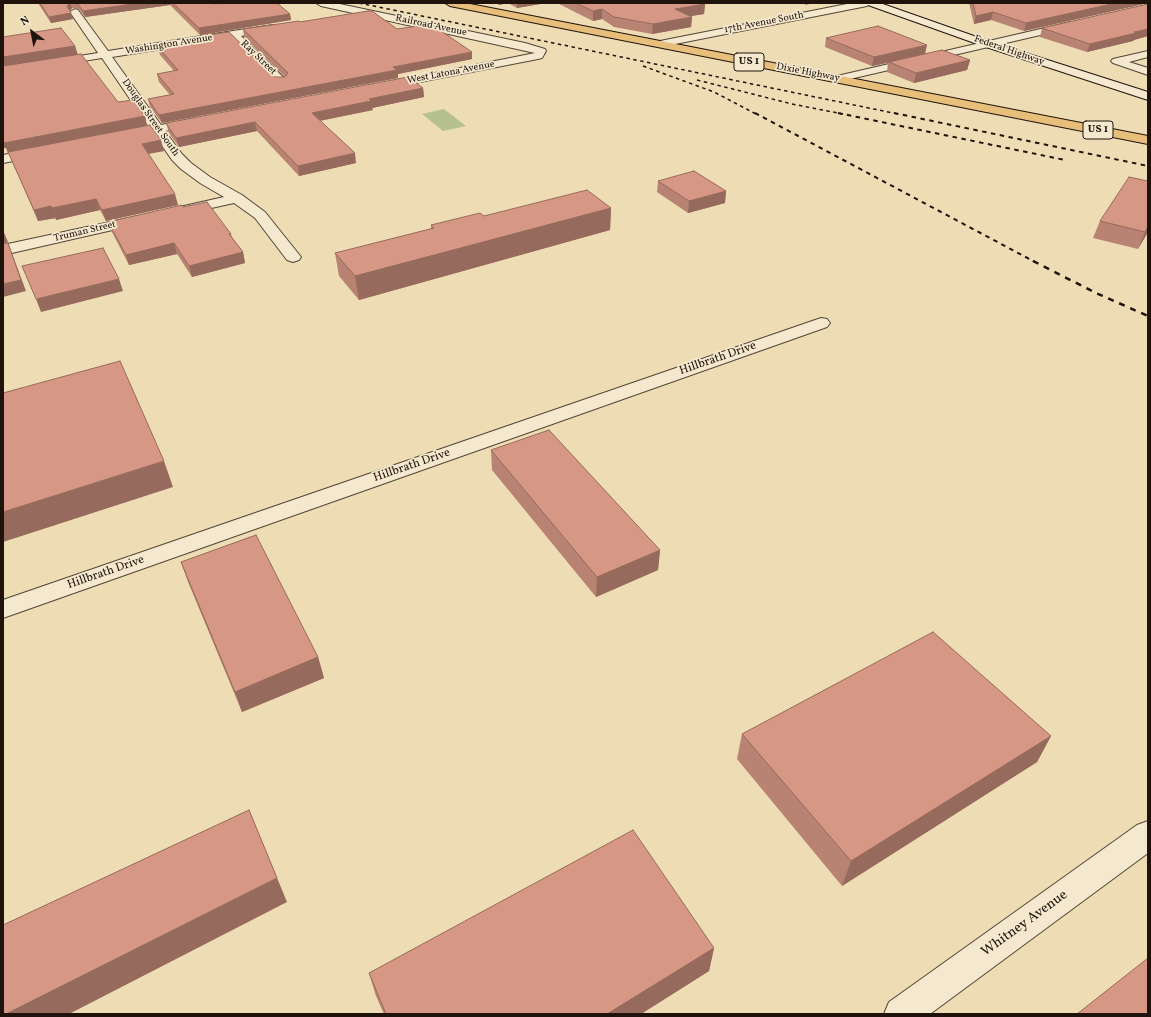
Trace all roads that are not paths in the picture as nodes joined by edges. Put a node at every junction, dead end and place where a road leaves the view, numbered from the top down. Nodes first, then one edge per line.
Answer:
1 (321, 3) edge
2 (450, 3) edge
3 (867, 3) edge
4 (871, 3) edge
5 (395, 7) dead end
6 (75, 12) edge
7 (367, 13) junction
8 (335, 18) edge
9 (1080, 23) edge
10 (280, 27) edge
11 (233, 34) junction
12 (660, 44) junction
13 (987, 44) junction
14 (541, 50) joint
15 (1148, 54) edge
16 (105, 55) junction
17 (3, 71) edge
18 (1148, 72) edge
19 (837, 79) junction
20 (282, 82) edge
21 (374, 88) edge
22 (1148, 96) edge
23 (210, 119) edge
24 (158, 129) junction
25 (112, 138) edge
26 (1148, 140) edge
27 (50, 150) edge
28 (3, 159) edge
29 (237, 198) junction
30 (3, 250) edge
31 (294, 257) dead end
32 (821, 323) dead end
33 (3, 609) edge
34 (1148, 835) edge
35 (901, 1014) edge

1 - 7 street, Railroad Avenue
2 - 12 main road, Dixie Highway / US 1
3 - 12 street, 17th Avenue South
4 - 13 street, Federal Highway
5 - 7 street
6 - 16 street, Douglas Street South
7 - 8 street
7 - 14 street, Railroad Avenue
9 - 13 street
10 - 11 street, Washington Avenue
11 - 16 street, Washington Avenue
11 - 20 street, Ray Street
12 - 19 main road, Dixie Highway / US 1
13 - 19 street
13 - 22 street, Federal Highway
14 - 21 street, West Latona Avenue
15 - 18 street
16 - 17 street, Washington Avenue
16 - 24 street, Douglas Street South
19 - 26 main road, Dixie Highway / US 1
23 - 24 street
24 - 25 street
24 - 29 street, Douglas Street South
27 - 28 street
29 - 30 street, Truman Street
29 - 31 street, Douglas Street South
32 - 33 street, Hillbrath Drive
34 - 35 street, Whitney Avenue

